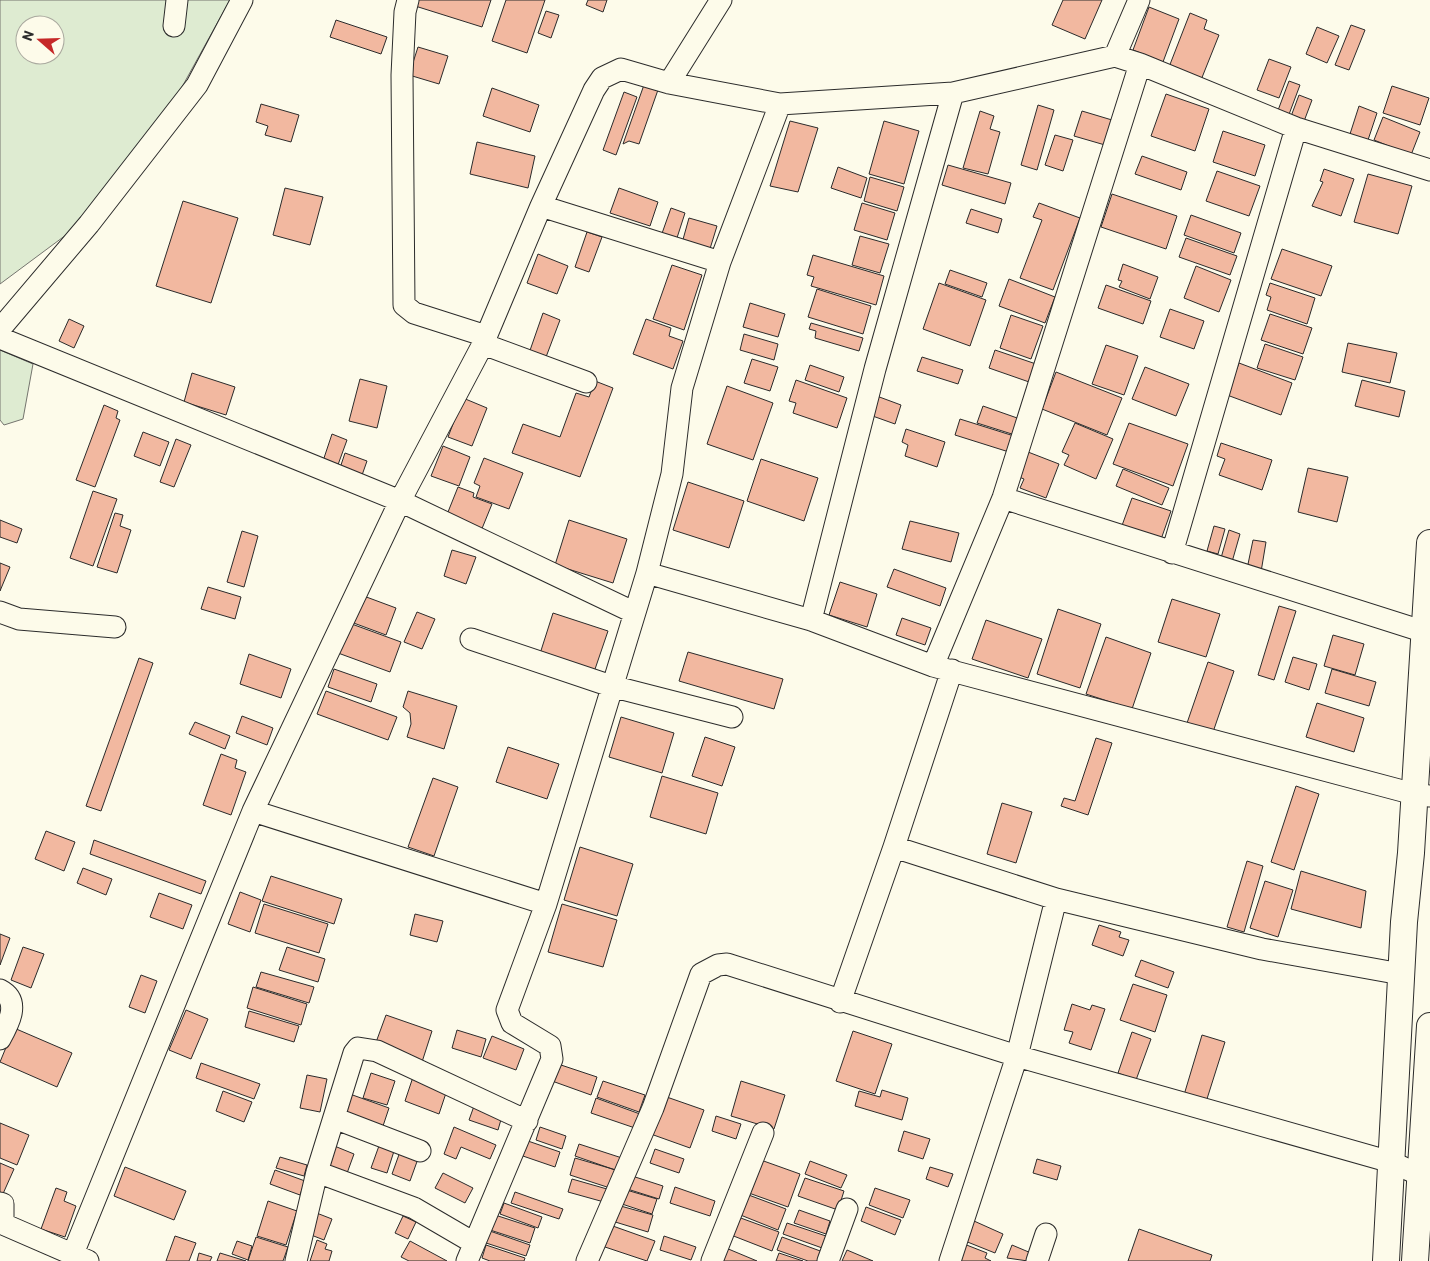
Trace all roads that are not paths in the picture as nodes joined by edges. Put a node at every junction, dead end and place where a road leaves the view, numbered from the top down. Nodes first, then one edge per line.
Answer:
1 (177, 0) edge
2 (242, 0) edge
3 (408, 0) edge
4 (721, 0) edge
5 (1139, 0) edge
6 (174, 26) dead end
7 (1115, 56) junction
8 (1140, 64) junction
9 (669, 83) junction
10 (953, 93) junction
11 (780, 104) junction
12 (1296, 128) junction
13 (1430, 170) edge
14 (541, 206) junction
15 (720, 262) junction
16 (0, 329) edge
17 (0, 338) edge
18 (485, 340) junction
19 (586, 382) dead end
20 (1003, 498) junction
21 (400, 501) junction
22 (1430, 543) edge
23 (1172, 553) junction
24 (647, 573) junction
25 (0, 612) edge
26 (634, 612) junction
27 (812, 620) junction
28 (115, 627) dead end
29 (1425, 632) junction
30 (471, 639) dead end
31 (943, 668) junction
32 (611, 686) junction
33 (732, 717) dead end
34 (1422, 795) edge
35 (253, 811) junction
36 (894, 847) junction
37 (1056, 899) junction
38 (546, 904) junction
39 (1401, 974) junction
40 (0, 990) edge
41 (840, 1002) junction
42 (1430, 1026) edge
43 (0, 1039) edge
44 (1017, 1056) junction
45 (1428, 1098) edge
46 (334, 1118) junction
47 (527, 1121) junction
48 (763, 1133) dead end
49 (420, 1151) dead end
50 (1390, 1162) junction
51 (317, 1172) junction
52 (1425, 1176) edge
53 (0, 1203) edge
54 (847, 1209) dead end
55 (1046, 1234) dead end
56 (470, 1252) edge
57 (77, 1259) edge
58 (296, 1261) edge
59 (587, 1261) edge
60 (712, 1261) edge
61 (828, 1261) edge
62 (950, 1261) edge
63 (1037, 1261) edge
64 (1386, 1261) edge
65 (1416, 1261) edge

1 - 6 street
2 - 16 street
3 - 18 street
4 - 9 street
5 - 7 street
7 - 8 street
7 - 10 street
8 - 12 street
8 - 20 street
9 - 11 street
9 - 14 street
10 - 11 street
10 - 27 street
11 - 15 street
12 - 13 street
12 - 23 street
14 - 15 street
14 - 18 street
15 - 24 street
17 - 21 street
18 - 19 street
18 - 21 street
20 - 23 street
20 - 31 street
21 - 26 street
21 - 35 street
22 - 29 street
23 - 29 street
24 - 26 street
24 - 27 street
25 - 28 street
26 - 32 street
27 - 31 street
29 - 34 street
30 - 32 street
31 - 34 street
31 - 36 street
32 - 33 street
32 - 38 street
34 - 39 street
35 - 38 street
35 - 57 street
36 - 37 street
36 - 41 street
37 - 39 street
37 - 44 street
38 - 47 street
39 - 50 street
40 - 43 street
41 - 44 street
41 - 59 street
42 - 45 street
44 - 50 street
44 - 62 street
45 - 52 street
46 - 47 street
46 - 49 street
46 - 51 street
47 - 56 street
48 - 60 street
50 - 52 street
50 - 64 street
51 - 56 street
51 - 58 street
52 - 65 street
53 - 57 street
54 - 61 street
55 - 63 street

